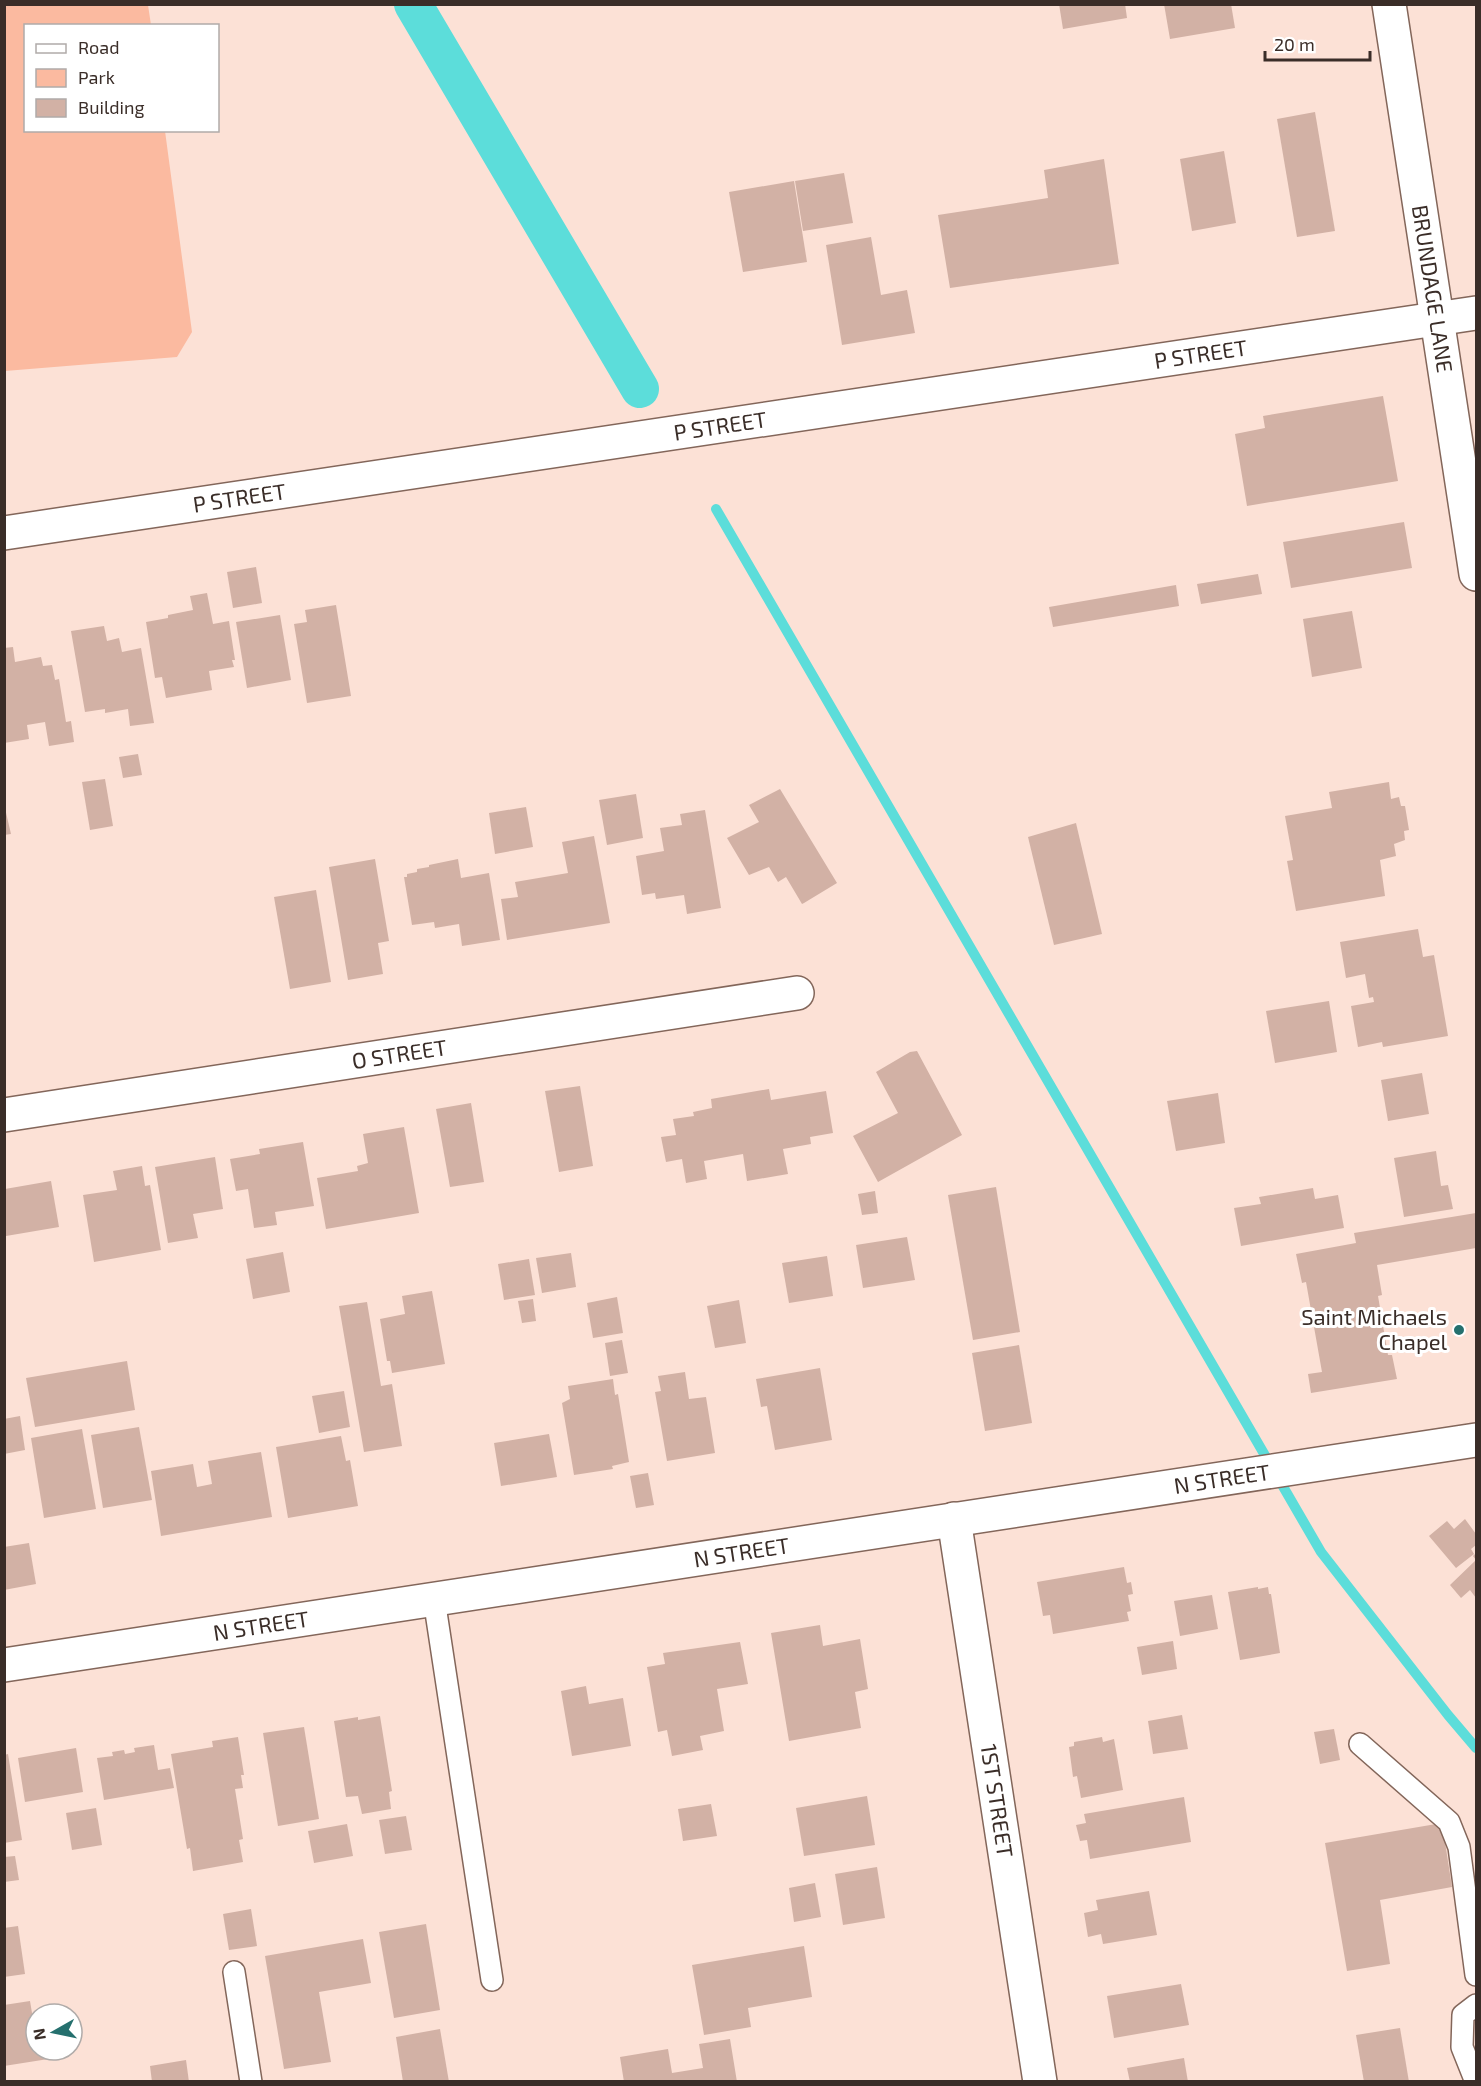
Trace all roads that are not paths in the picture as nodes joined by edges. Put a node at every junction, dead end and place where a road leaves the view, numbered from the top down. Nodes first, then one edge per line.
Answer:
1 (1389, 4) edge
2 (1476, 314) edge
3 (1438, 319) junction
4 (4, 533) edge
5 (1476, 574) edge
6 (796, 993) dead end
7 (4, 1115) edge
8 (1476, 1440) edge
9 (954, 1519) junction
10 (434, 1599) junction
11 (4, 1665) edge
12 (1360, 1744) dead end
13 (234, 1972) dead end
14 (1476, 1975) edge
15 (492, 1980) dead end
16 (1476, 2005) edge
17 (252, 2082) edge
18 (1040, 2082) edge
19 (1476, 2082) edge

1 - 3 street, BRUNDAGE LANE
2 - 3 street, P STREET
3 - 4 street, P STREET
3 - 5 street, BRUNDAGE LANE
6 - 7 street, O STREET
8 - 9 street, N STREET
9 - 10 street, N STREET
9 - 18 street, 1ST STREET
10 - 11 street, N STREET
10 - 15 lane
12 - 14 lane
13 - 17 lane
16 - 19 lane

